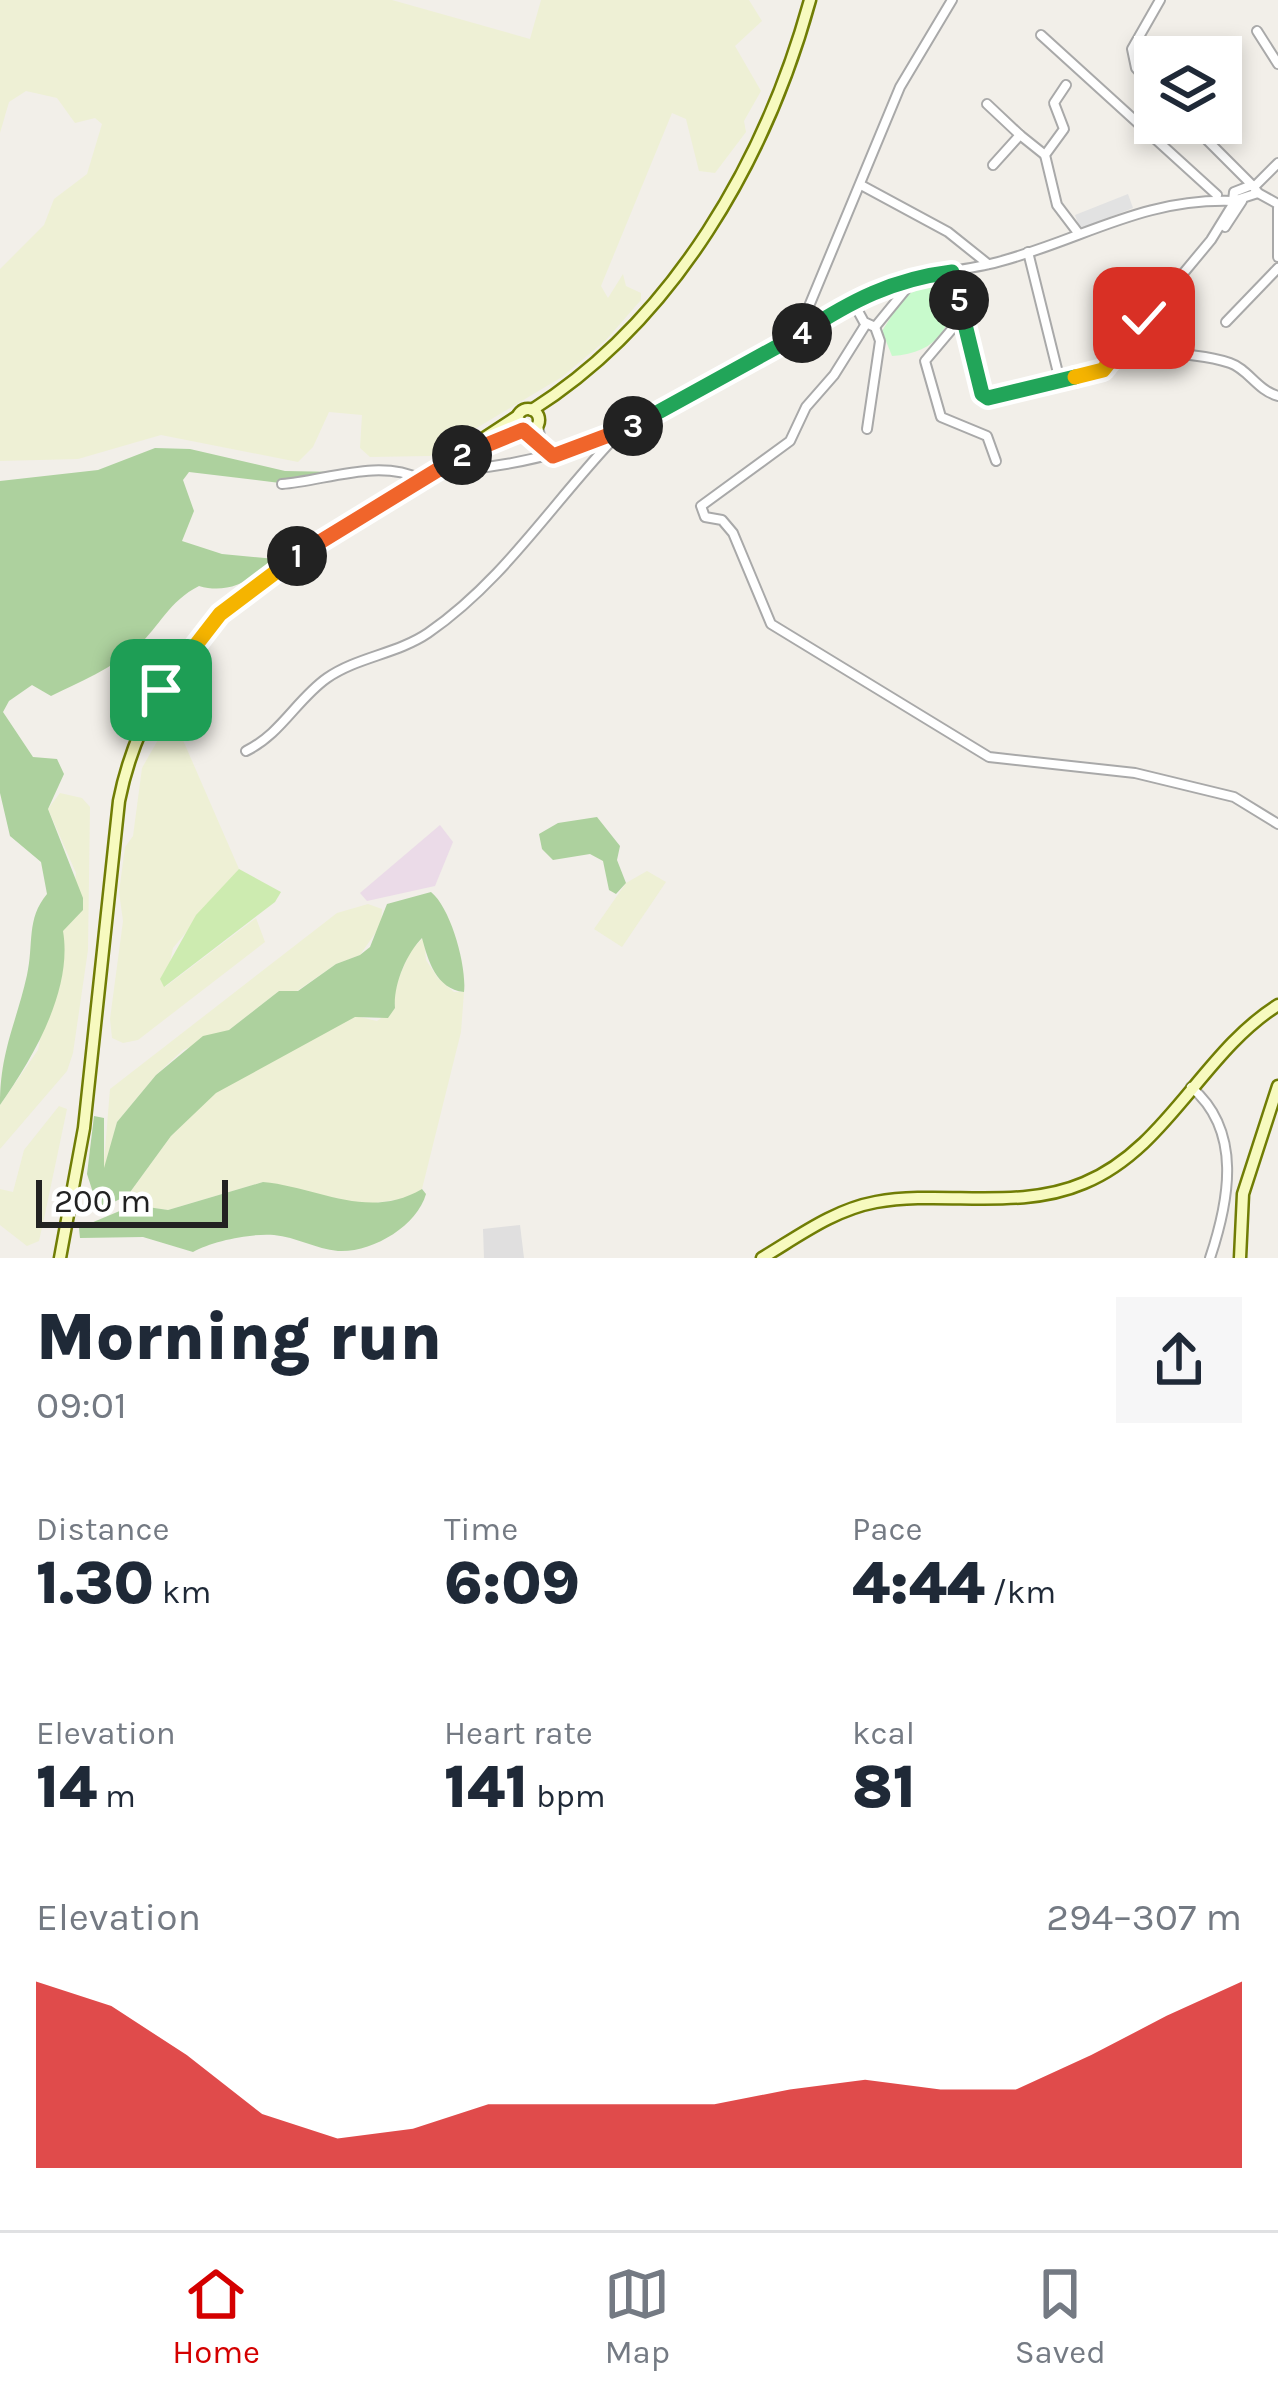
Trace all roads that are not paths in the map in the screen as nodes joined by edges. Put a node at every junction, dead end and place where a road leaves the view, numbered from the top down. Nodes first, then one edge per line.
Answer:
1 (810, 0) edge
2 (952, 0) edge
3 (1160, 0) edge
4 (1257, 31) dead end
5 (1041, 35) dead end
6 (1139, 36) edge
7 (1278, 64) edge
8 (1066, 86) dead end
9 (987, 104) dead end
10 (1020, 135) junction
11 (1211, 144) edge
12 (1045, 155) junction
13 (1278, 163) edge
14 (993, 166) dead end
15 (861, 184) junction
16 (1255, 188) junction
17 (1217, 197) junction
18 (1236, 199) junction
19 (1278, 206) edge
20 (1226, 218) junction
21 (1079, 234) junction
22 (1211, 240) junction
23 (1028, 252) junction
24 (1278, 257) edge
25 (988, 264) junction
26 (1278, 268) edge
27 (952, 272) junction
28 (919, 276) junction
29 (853, 302) junction
30 (963, 316) junction
31 (1226, 322) dead end
32 (871, 325) junction
33 (1142, 326) junction
34 (797, 337) junction
35 (1060, 381) junction
36 (1278, 396) edge
37 (532, 423) junction
38 (867, 429) dead end
39 (620, 432) junction
40 (460, 455) junction
41 (553, 456) junction
42 (996, 461) dead end
43 (461, 470) dead end
44 (422, 479) junction
45 (282, 484) dead end
46 (246, 751) dead end
47 (1278, 824) edge
48 (1278, 1007) edge
49 (1278, 1086) edge
50 (1190, 1087) junction
51 (60, 1258) edge
52 (762, 1258) edge
53 (1210, 1258) edge
54 (1240, 1258) edge

1 - 37 main road
2 - 15 street
3 - 6 street
4 - 7 street
5 - 17 street
8 - 12 street
9 - 10 street
10 - 12 street
10 - 14 street
11 - 16 street
12 - 21 street
13 - 16 street
15 - 25 street
15 - 34 street
16 - 18 street
16 - 19 street
17 - 18 street
17 - 20 street
17 - 21 street
18 - 20 street
18 - 22 street
19 - 24 street
20 - 22 street
21 - 23 street
22 - 33 street
23 - 25 street
23 - 35 street
25 - 27 street
26 - 31 street
27 - 28 street
27 - 30 street
28 - 29 street
28 - 32 street
29 - 32 street
29 - 34 street
30 - 35 street
30 - 42 street
32 - 38 street
32 - 47 street
33 - 35 street
33 - 36 street
34 - 39 street
37 - 40 main road
37 - 40 main road
37 - 41 street
39 - 41 street
39 - 46 street
40 - 44 main road
41 - 43 street
44 - 45 street
44 - 51 main road
48 - 50 main road
49 - 54 main road
50 - 52 main road
50 - 53 street

